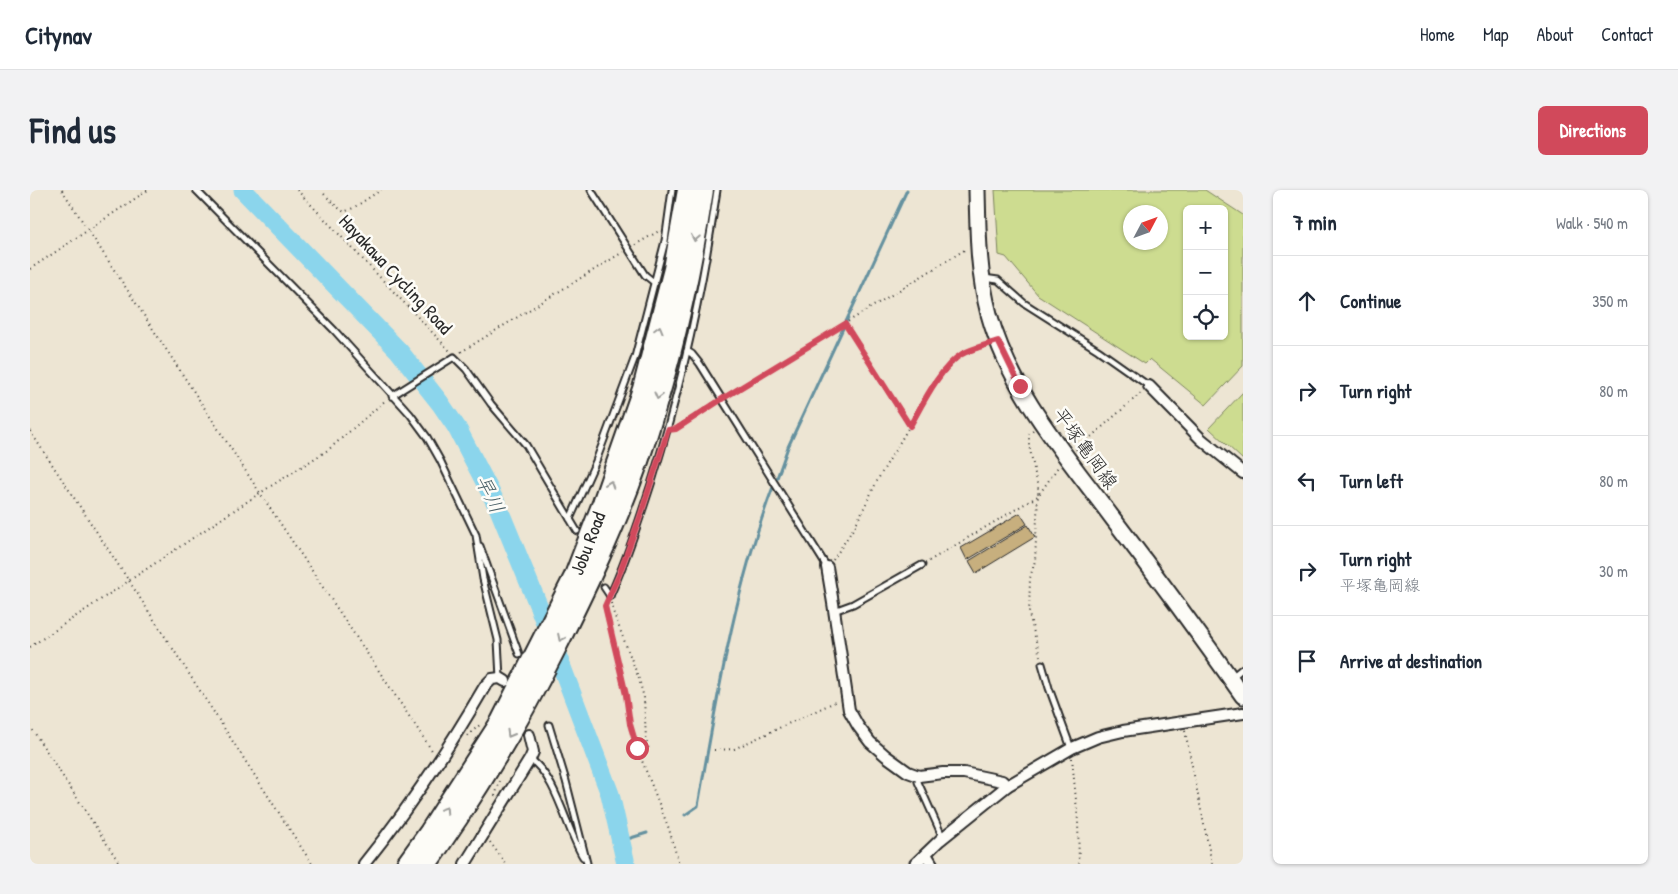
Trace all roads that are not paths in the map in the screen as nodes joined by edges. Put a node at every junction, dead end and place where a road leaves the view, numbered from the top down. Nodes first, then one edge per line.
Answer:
1 (196, 190) edge
2 (591, 190) edge
3 (717, 190) edge
4 (977, 190) edge
5 (685, 191) edge
6 (981, 278) junction
7 (655, 283) junction
8 (687, 351) junction
9 (1149, 386) joint
10 (393, 395) junction
11 (1243, 473) edge
12 (570, 519) junction
13 (577, 531) dead end
14 (476, 535) junction
15 (922, 565) road end
16 (826, 567) joint
17 (604, 587) dead end
18 (834, 611) junction
19 (519, 654) dead end
20 (1042, 664) road end
21 (1243, 668) edge
22 (1231, 678) junction
23 (503, 680) joint
24 (530, 683) junction
25 (1243, 696) edge
26 (1243, 713) edge
27 (549, 725) dead end
28 (529, 734) dead end
29 (1072, 748) junction
30 (530, 759) junction
31 (919, 776) junction
32 (1007, 786) junction
33 (430, 832) junction
34 (943, 838) junction
35 (926, 854) junction
36 (427, 863) edge
37 (587, 863) edge
38 (364, 864) edge
39 (397, 864) edge
40 (407, 864) edge
41 (465, 864) edge
42 (915, 864) edge
43 (932, 864) edge

1 - 10 lane
2 - 7 lane
3 - 8 lane
4 - 6 main road, 平塚亀岡線
5 - 7 lane
5 - 24 highway, Jobu Road
6 - 9 lane
6 - 22 main road, 平塚亀岡線
7 - 12 lane
8 - 16 lane
8 - 17 lane
9 - 11 street
10 - 12 lane
10 - 14 lane
12 - 13 lane
14 - 19 lane
14 - 23 lane
15 - 18 lane
16 - 18 street
18 - 31 street
20 - 29 lane
21 - 22 lane
22 - 25 main road, 平塚亀岡線
23 - 38 street
33 -> 24 highway, Jobu Road
24 -> 36 highway, Jobu Road
26 - 29 street
27 - 37 lane
28 - 30 street
29 - 32 street
30 - 37 lane
30 - 41 street
31 - 32 street
31 - 34 lane
32 - 34 street
33 - 39 highway
33 - 40 highway, Jobu Road
34 - 35 street
35 - 42 street
35 - 43 street

